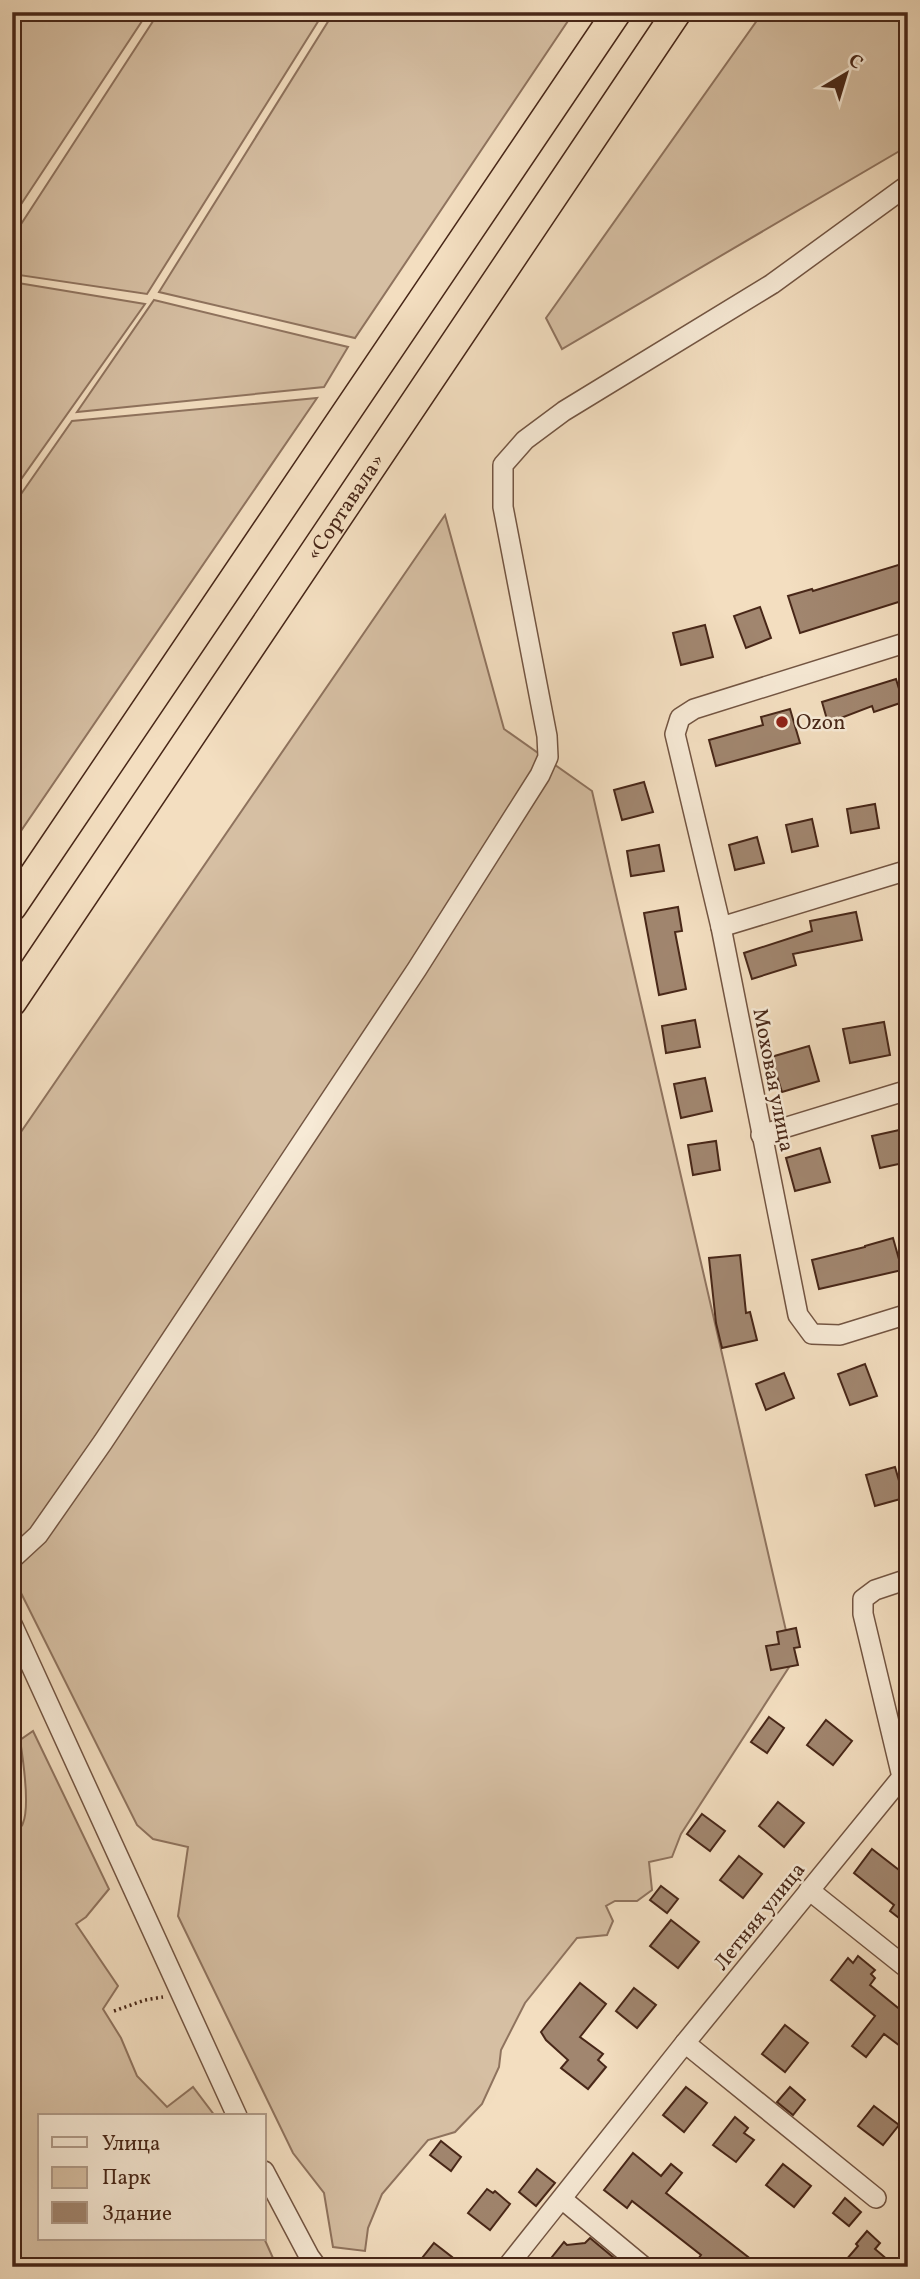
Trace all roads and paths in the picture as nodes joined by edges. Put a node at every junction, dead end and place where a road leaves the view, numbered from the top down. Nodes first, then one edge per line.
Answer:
1 (617, 12) edge
2 (677, 12) edge
3 (908, 185) edge
4 (908, 642) edge
5 (908, 870) edge
6 (12, 907) edge
7 (721, 927) junction
8 (12, 1002) edge
9 (908, 1090) edge
10 (761, 1135) junction
11 (908, 1314) edge
12 (12, 1559) edge
13 (908, 1579) edge
14 (12, 1624) edge
15 (905, 1777) edge
16 (809, 1890) junction
17 (908, 1969) edge
18 (178, 1984) junction
19 (114, 2011) dead end
20 (685, 2043) junction
21 (236, 2114) edge
22 (266, 2175) edge
23 (876, 2198) dead end
24 (562, 2199) junction
25 (317, 2267) edge
26 (507, 2267) edge
27 (644, 2267) edge

1 - 6 highway
2 - 8 highway, «Сортавала»
3 - 12 street
4 - 7 street, Моховая улица
5 - 7 street
7 - 10 street, Моховая улица
9 - 10 street
10 - 11 street, Моховая улица
13 - 15 street, Летняя улица
14 - 18 street
15 - 16 street, Летняя улица
16 - 17 street
16 - 20 street, Летняя улица
18 - 19 path
18 - 21 street
20 - 23 street
20 - 24 street, Летняя улица
22 - 25 street
24 - 26 street, Летняя улица
24 - 27 street

